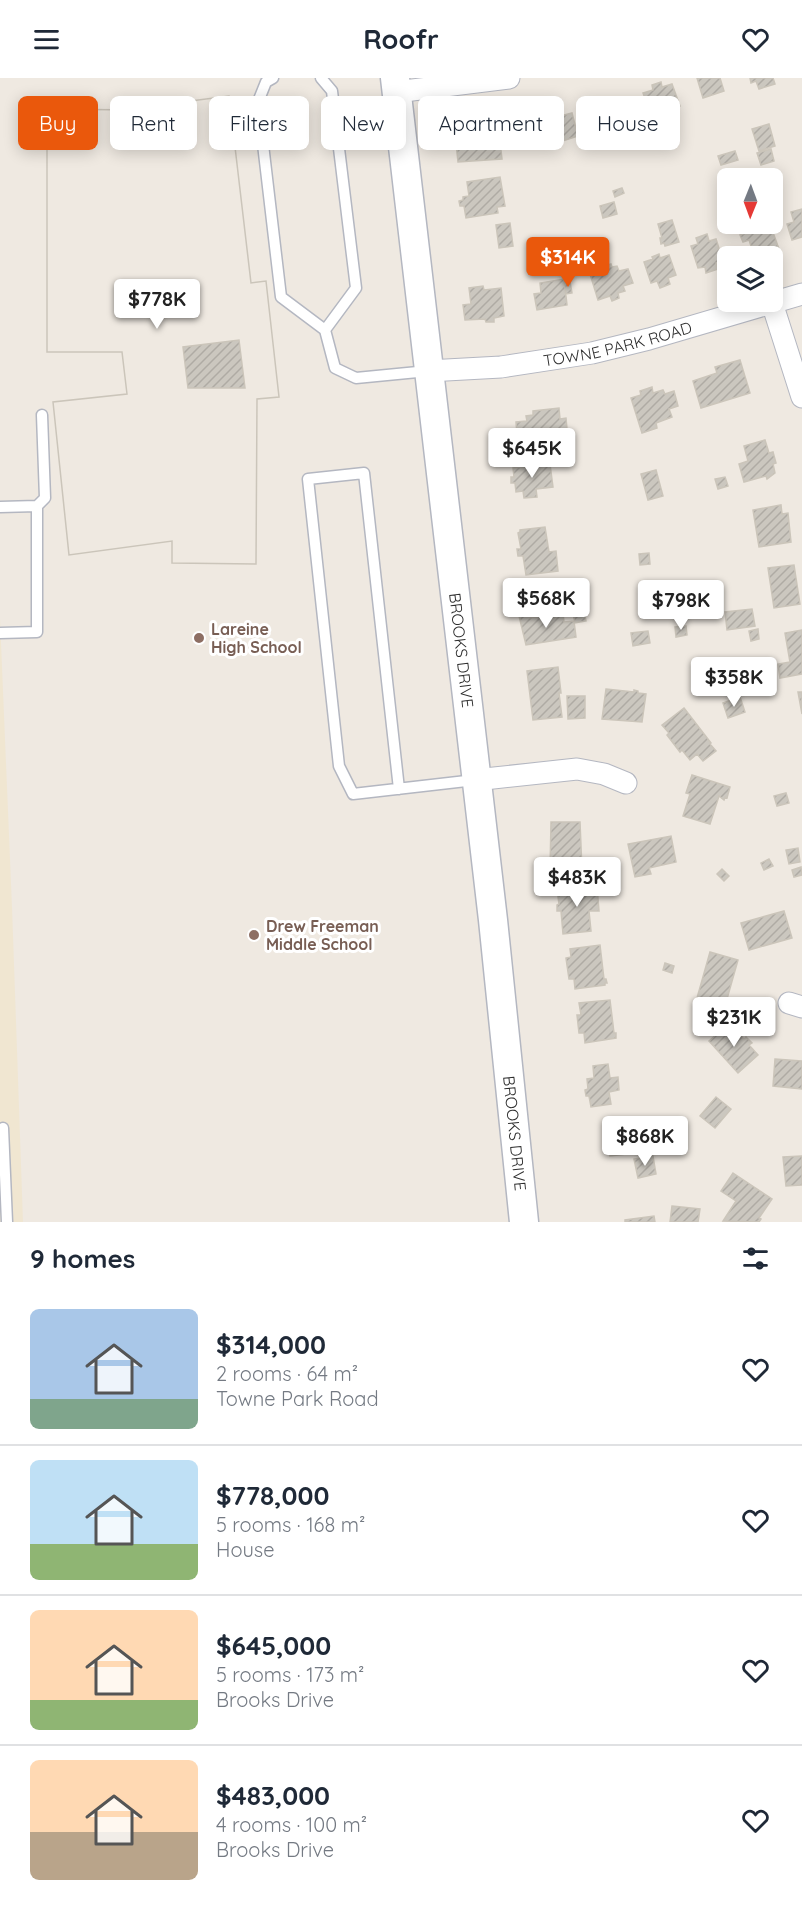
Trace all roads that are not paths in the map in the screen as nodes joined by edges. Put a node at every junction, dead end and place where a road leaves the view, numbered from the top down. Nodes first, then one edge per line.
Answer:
1 (273, 78) edge
2 (321, 78) edge
3 (509, 78) edge
4 (395, 85) edge
5 (802, 294) edge
6 (783, 300) edge
7 (741, 312) edge
8 (775, 312) edge
9 (325, 330) junction
10 (428, 371) junction
11 (802, 397) edge
12 (42, 415) dead end
13 (37, 506) junction
14 (0, 507) edge
15 (0, 633) edge
16 (475, 780) junction
17 (626, 783) dead end
18 (399, 789) junction
19 (3, 1128) dead end
20 (7, 1222) edge
21 (524, 1222) edge

1 - 9 lane
2 - 9 lane
3 - 4 street
4 - 10 street, BROOKS DRIVE
5 - 6 street, TOWNE PARK ROAD
7 - 10 street, TOWNE PARK ROAD
8 - 11 street
9 - 10 lane
10 - 16 street, BROOKS DRIVE
12 - 13 lane
13 - 14 lane
13 - 15 lane
16 - 17 street
16 - 18 lane
16 - 21 street, BROOKS DRIVE
18 - 18 lane
19 - 20 lane

